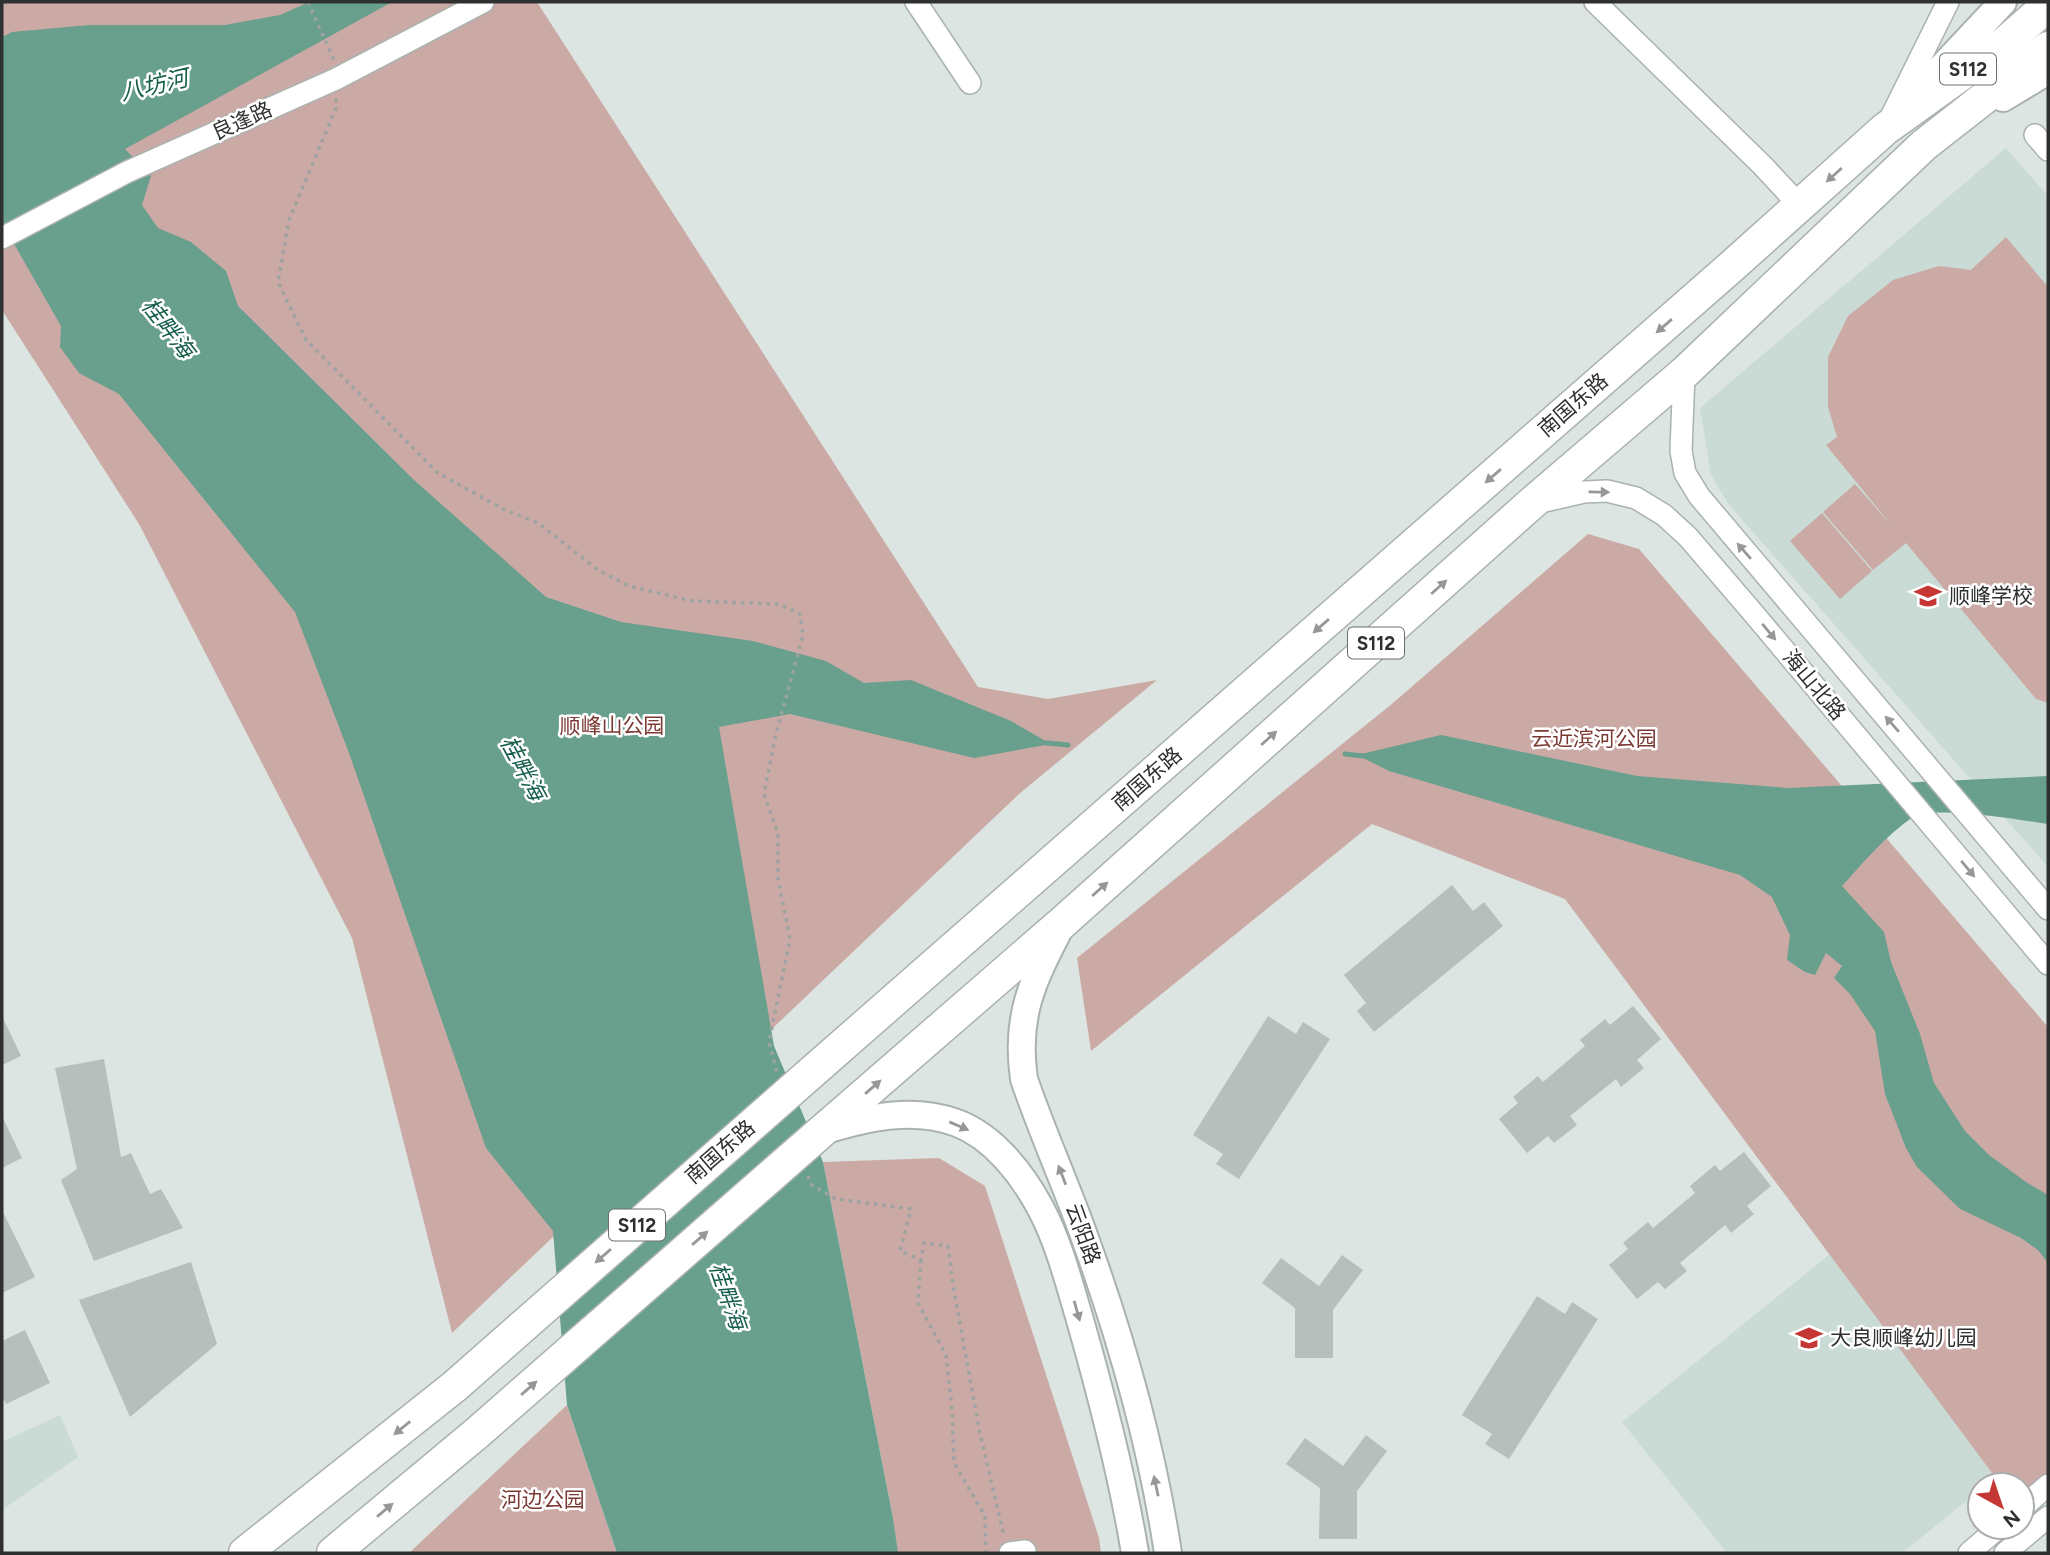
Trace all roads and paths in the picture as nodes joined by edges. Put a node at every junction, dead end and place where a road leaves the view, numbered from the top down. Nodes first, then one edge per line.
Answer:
1 (308, 2) edge
2 (483, 2) edge
3 (916, 2) edge
4 (1595, 2) edge
5 (1948, 2) edge
6 (2003, 2) edge
7 (2048, 5) edge
8 (2048, 48) edge
9 (2048, 71) edge
10 (336, 79) junction
11 (970, 83) dead end
12 (1885, 129) junction
13 (1924, 145) junction
14 (1800, 206) junction
15 (7, 236) edge
16 (1684, 373) junction
17 (1532, 503) junction
18 (778, 860) dead end
19 (2048, 909) edge
20 (1063, 922) junction
21 (2048, 964) edge
22 (821, 1132) junction
23 (948, 1246) dead end
24 (921, 1261) dead end
25 (1125, 1358) junction
26 (1101, 1394) junction
27 (2048, 1517) edge
28 (1983, 1541) edge
29 (1013, 1549) edge
30 (245, 1553) edge
31 (333, 1553) edge
32 (986, 1553) edge
33 (1135, 1553) edge
34 (1168, 1553) edge
35 (1969, 1553) edge
36 (2005, 1553) edge

1 - 10 path
2 - 10 street, 良逢路
3 - 11 street
4 - 14 street
5 - 12 street
6 - 12 main road
7 - 12 highway, 南国东路 / S112
8 - 13 highway, S112
9 - 13 main road, S112
10 - 15 street, 良逢路
10 - 18 path
12 -> 14 highway, 南国东路 / S112
13 - 16 highway, S112
14 -> 30 highway, 南国东路 / S112, bridge
16 - 17 highway, S112
19 -> 16 street, 海山北路
20 -> 17 highway, S112
17 -> 21 street, 海山北路
22 -> 20 highway, S112
25 -> 20 main road, 云阳路
22 -> 26 main road, 云阳路
31 -> 22 highway, S112, bridge
23 - 29 path
24 - 32 path
25 - 26 main road
34 -> 25 main road, 云阳路
26 - 33 main road, 云阳路
27 - 36 street
28 - 35 street

